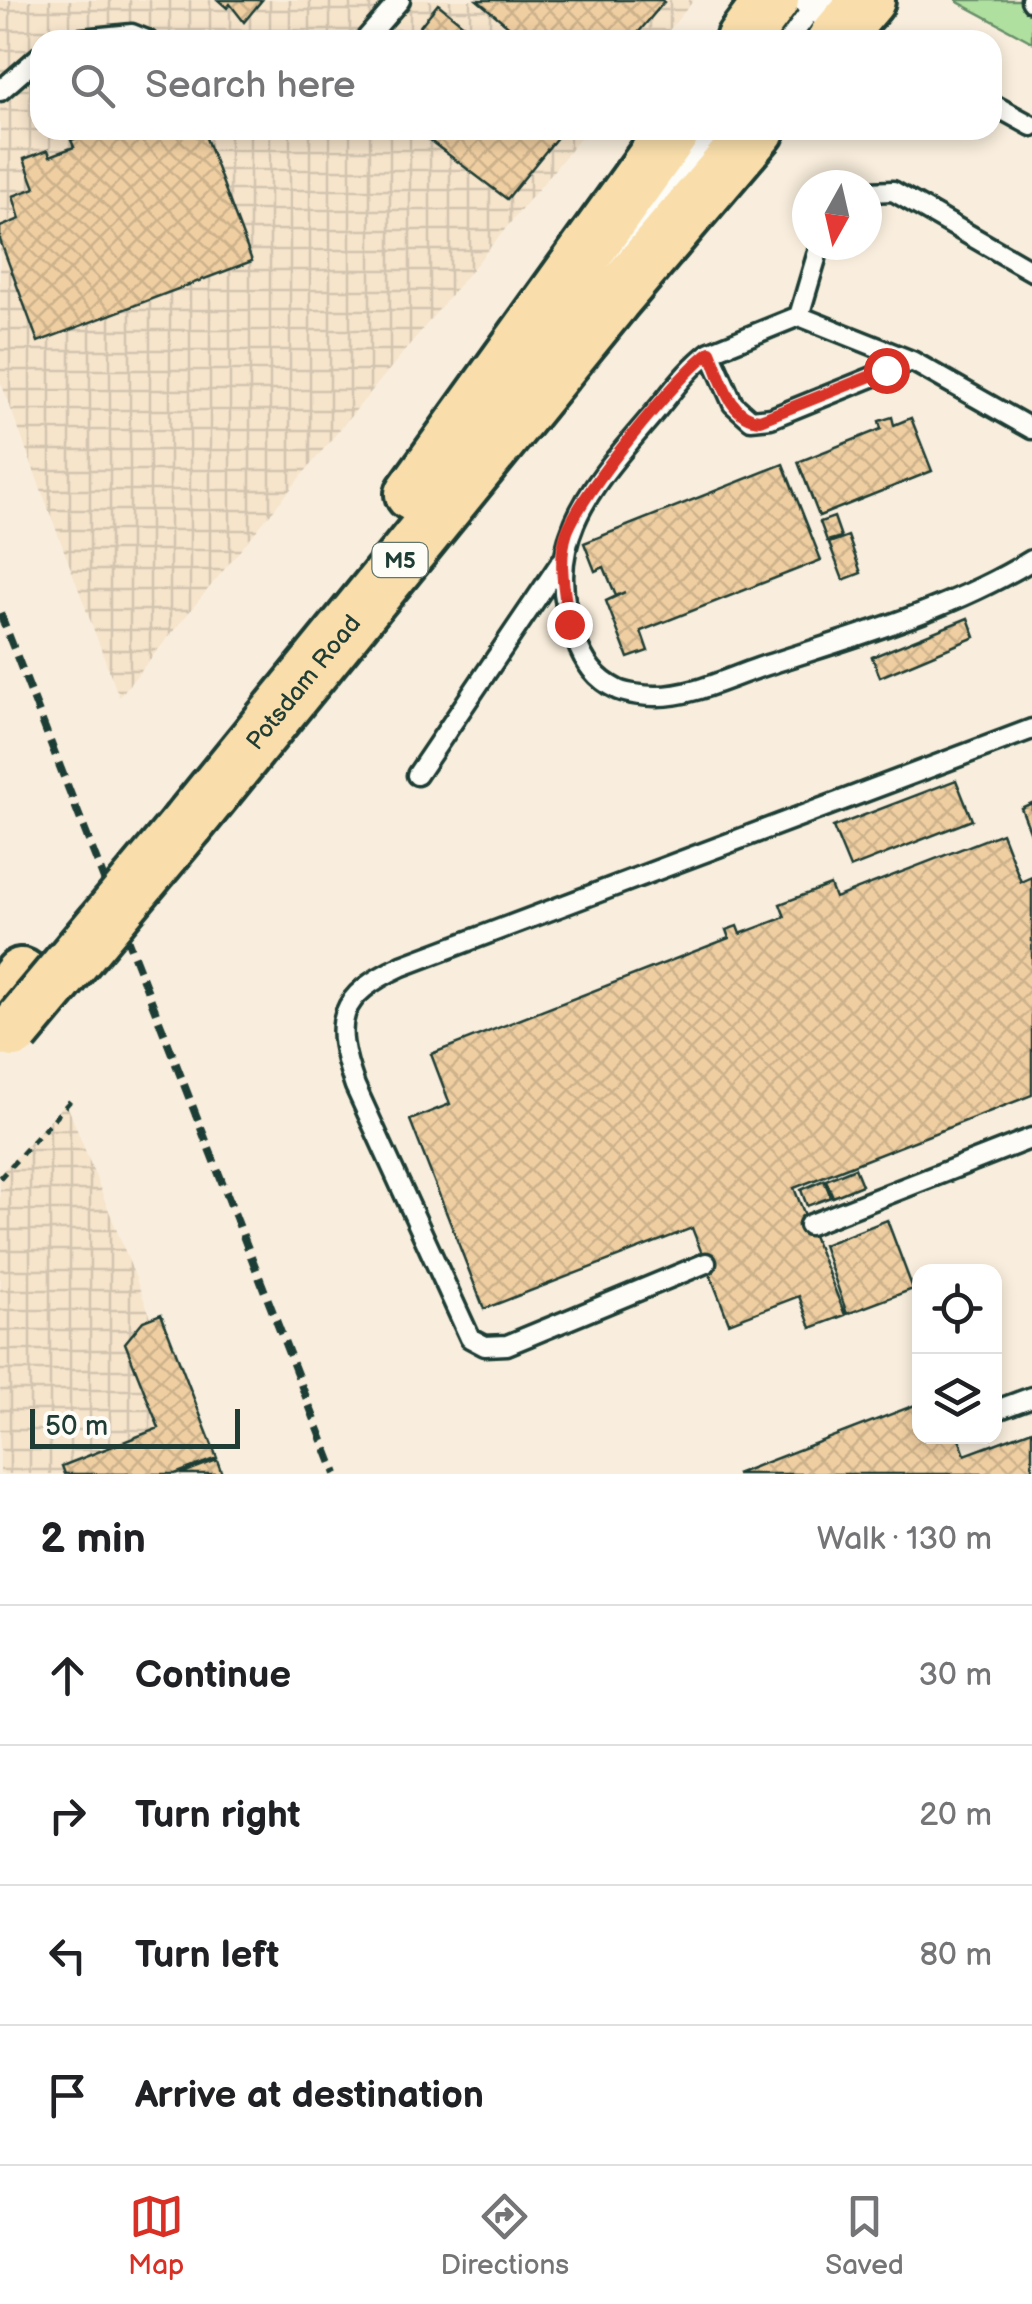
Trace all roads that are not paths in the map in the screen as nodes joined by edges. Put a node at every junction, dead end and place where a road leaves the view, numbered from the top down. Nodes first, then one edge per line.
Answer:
1 (400, 0) edge
2 (828, 13) edge
3 (374, 30) edge
4 (774, 30) edge
5 (803, 30) edge
6 (30, 65) edge
7 (0, 91) edge
8 (1002, 110) edge
9 (1032, 126) edge
10 (667, 140) edge
11 (709, 140) edge
12 (750, 140) edge
13 (882, 191) edge
14 (816, 260) edge
15 (1032, 271) edge
16 (592, 286) dead end
17 (800, 316) junction
18 (710, 352) junction
19 (912, 362) junction
20 (508, 396) dead end
21 (1032, 429) edge
22 (1032, 560) edge
23 (561, 562) junction
24 (1032, 729) edge
25 (417, 775) dead end
26 (184, 804) junction
27 (8, 1016) edge
28 (1032, 1138) edge
29 (809, 1225) dead end
30 (706, 1263) dead end
31 (1032, 1398) edge
32 (1002, 1409) edge

1 - 3 lane
2 - 4 main road
2 - 5 lane
6 - 7 lane
8 - 9 lane
10 - 26 main road, Potsdam Road / M5
11 - 16 lane
12 - 26 main road, Potsdam Road / M5
13 - 15 lane
14 - 17 lane
17 - 18 lane
17 - 19 lane
18 - 19 lane
18 - 23 lane
19 - 21 lane
20 - 26 lane
22 - 23 lane
23 - 25 lane
24 - 30 lane
26 - 27 main road, Potsdam Road / M5, bridge
28 - 29 lane
31 - 32 lane

